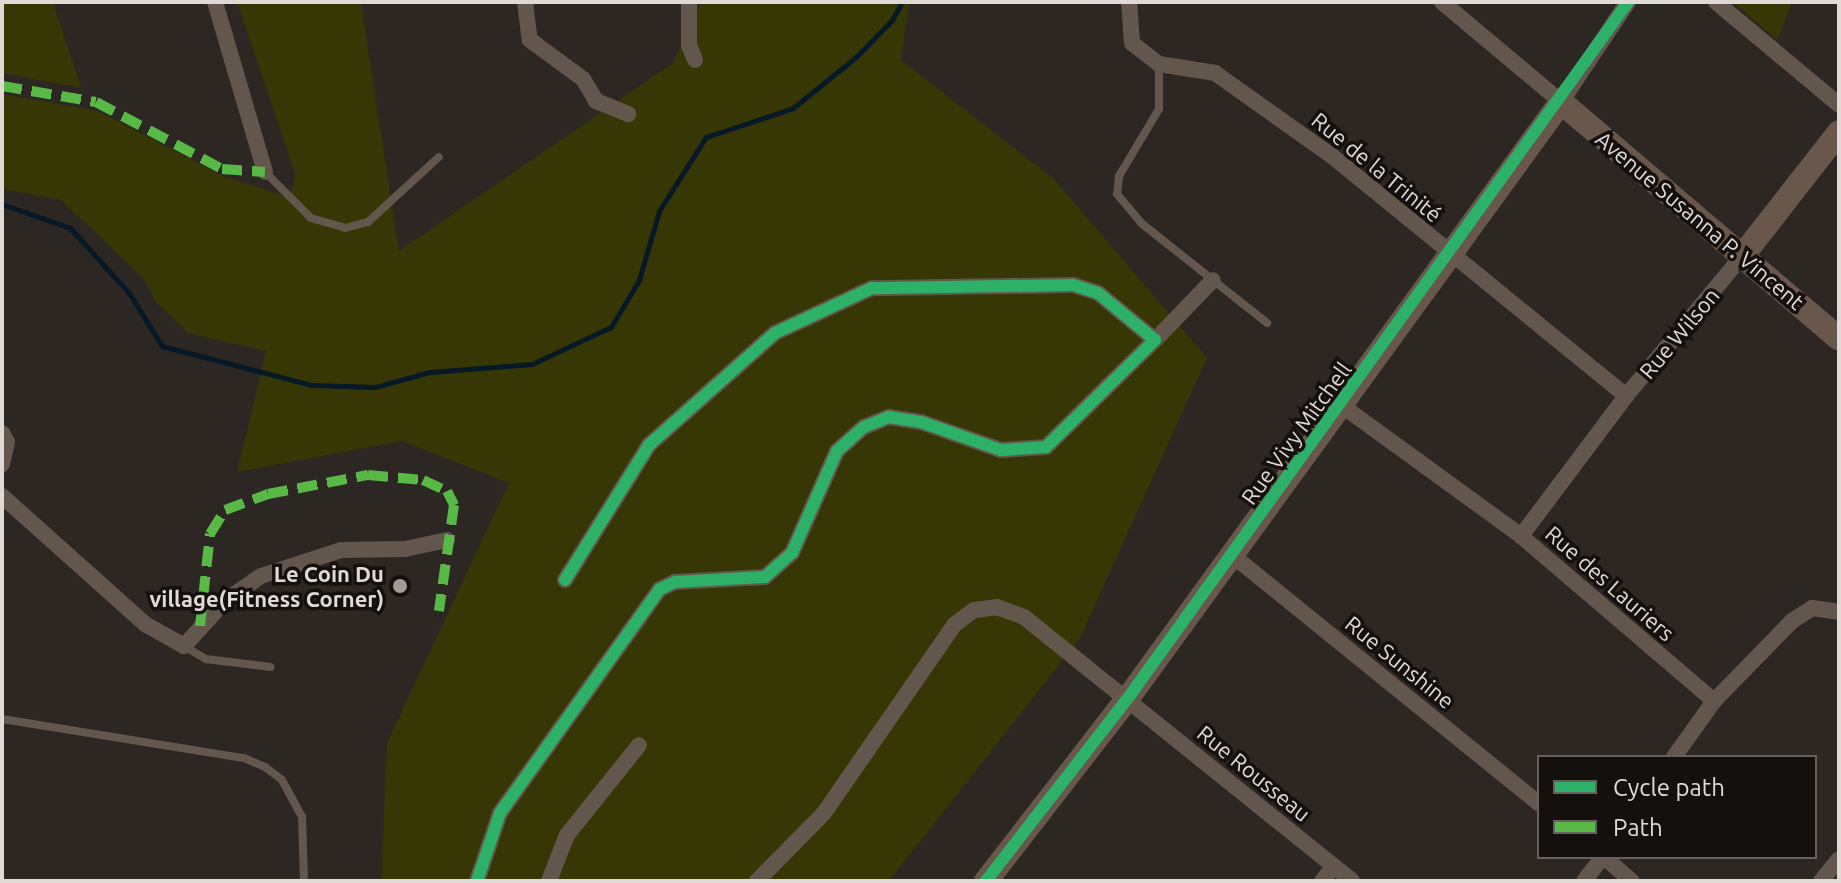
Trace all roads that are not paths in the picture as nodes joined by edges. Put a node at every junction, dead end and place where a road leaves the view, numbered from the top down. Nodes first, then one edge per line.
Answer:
1 (215, 2) edge
2 (525, 2) edge
3 (689, 2) edge
4 (1129, 2) edge
5 (1442, 2) edge
6 (1628, 2) edge
7 (1716, 2) edge
8 (695, 60) dead end
9 (1159, 64) junction
10 (1561, 102) junction
11 (1839, 105) edge
12 (628, 114) dead end
13 (1839, 132) edge
14 (439, 157) dead end
15 (265, 172) joint
16 (1450, 254) junction
17 (1743, 255) junction
18 (1213, 280) junction
19 (1267, 323) dead end
20 (1839, 339) edge
21 (1155, 340) junction
22 (1626, 396) junction
23 (1341, 405) junction
24 (2, 433) edge
25 (2, 464) edge
26 (2, 496) edge
27 (1521, 536) junction
28 (447, 540) dead end
29 (1232, 555) junction
30 (565, 580) dead end
31 (1839, 612) edge
32 (184, 646) junction
33 (271, 667) dead end
34 (1128, 698) junction
35 (1714, 701) junction
36 (2, 719) edge
37 (639, 745) dead end
38 (1675, 755) edge
39 (1537, 802) edge
40 (1601, 859) edge
41 (1605, 859) edge
42 (1839, 859) edge
43 (1334, 866) junction
44 (304, 881) edge
45 (477, 881) edge
46 (549, 881) edge
47 (757, 881) edge
48 (986, 881) edge
49 (1322, 881) edge
50 (1352, 881) edge
51 (1584, 881) edge
52 (1632, 881) edge
53 (1821, 881) edge

1 - 15 street
2 - 12 street
3 - 8 street
4 - 9 street
5 - 10 street
6 - 10 street, Rue Vivy Mitchell
7 - 11 street
9 - 16 street, Rue de la Trinité
9 - 18 lane
10 - 16 street, Rue Vivy Mitchell
10 - 17 street, Avenue Susanna P. Vincent
13 - 17 street, Rue Wilson
14 - 15 lane
16 - 22 street, Rue de la Trinité
16 - 23 street, Rue Vivy Mitchell
17 - 20 street, Avenue Susanna P. Vincent
17 - 22 street, Rue Wilson
18 - 19 lane
18 - 21 street
21 - 30 street
21 - 45 street
22 - 27 street, Rue Wilson
23 - 27 street, Rue des Lauriers
23 - 29 street, Rue Vivy Mitchell
24 - 25 street
26 - 32 street
27 - 35 street, Rue des Lauriers
28 - 32 street
29 - 34 street, Rue Vivy Mitchell
29 - 39 street, Rue Sunshine
31 - 35 street
32 - 33 lane
34 - 43 street, Rue Rousseau
34 - 47 street, Rue Rousseau
34 - 48 street, Rue Vivy Mitchell
35 - 38 street
36 - 44 lane
37 - 46 street
40 - 51 street
41 - 52 street
42 - 53 street
43 - 49 street
43 - 50 street, Rue Rousseau

